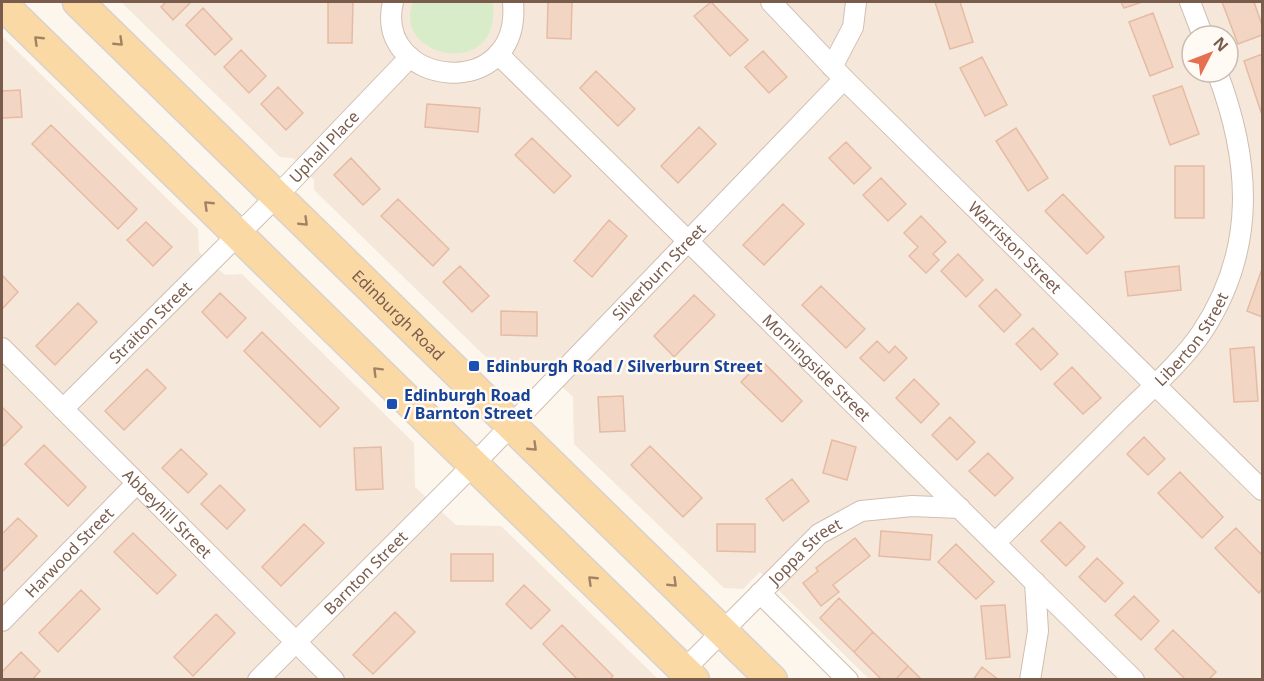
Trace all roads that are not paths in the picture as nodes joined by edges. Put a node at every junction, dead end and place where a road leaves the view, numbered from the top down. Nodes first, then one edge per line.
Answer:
1 (78, 2) edge
2 (393, 2) edge
3 (513, 2) edge
4 (771, 2) edge
5 (856, 2) edge
6 (1190, 2) edge
7 (5, 7) edge
8 (1198, 24) edge
9 (498, 54) junction
10 (410, 57) junction
11 (838, 73) junction
12 (1221, 84) edge
13 (277, 196) junction
14 (237, 233) junction
15 (686, 240) junction
16 (2, 348) edge
17 (1154, 384) junction
18 (63, 410) junction
19 (510, 425) junction
20 (472, 465) junction
21 (137, 483) junction
22 (1263, 490) edge
23 (960, 508) junction
24 (995, 543) junction
25 (1035, 582) junction
26 (760, 593) junction
27 (2, 621) edge
28 (722, 631) junction
29 (295, 641) junction
30 (689, 675) edge
31 (258, 680) edge
32 (334, 680) edge
33 (772, 680) edge
34 (848, 680) edge
35 (1030, 680) edge
36 (1134, 680) edge

1 -> 13 main road, Edinburgh Road
2 - 10 street
3 - 9 street
4 - 11 street, Warriston Street
5 - 11 street, Silverburn Street
6 - 8 street
14 -> 7 main road
9 - 10 street
9 - 15 street, Morningside Street
10 - 13 street, Uphall Place
11 - 15 street, Silverburn Street
11 - 17 street, Warriston Street
12 - 17 street, Liberton Street
13 - 14 street, Uphall Place
13 -> 19 main road, Edinburgh Road
14 - 18 street, Straiton Street
20 -> 14 main road
15 - 19 street, Silverburn Street
15 - 23 street, Morningside Street
16 - 18 street, Abbeyhill Street
17 - 22 street, Warriston Street
17 - 24 street, Liberton Street
18 - 21 street, Abbeyhill Street
19 - 20 street, Silverburn Street
19 -> 28 main road, Edinburgh Road
20 - 29 street, Barnton Street
30 -> 20 main road
21 - 27 street, Harwood Street
21 - 29 street, Abbeyhill Street
23 - 24 street, Morningside Street
23 - 26 street, Joppa Street
24 - 25 street, Morningside Street
25 - 35 street
25 - 36 street, Morningside Street
26 - 28 street, Joppa Street
26 - 34 street
28 - 30 street, Joppa Street
28 - 33 main road, Edinburgh Road
29 - 31 street, Barnton Street
29 - 32 street, Abbeyhill Street

